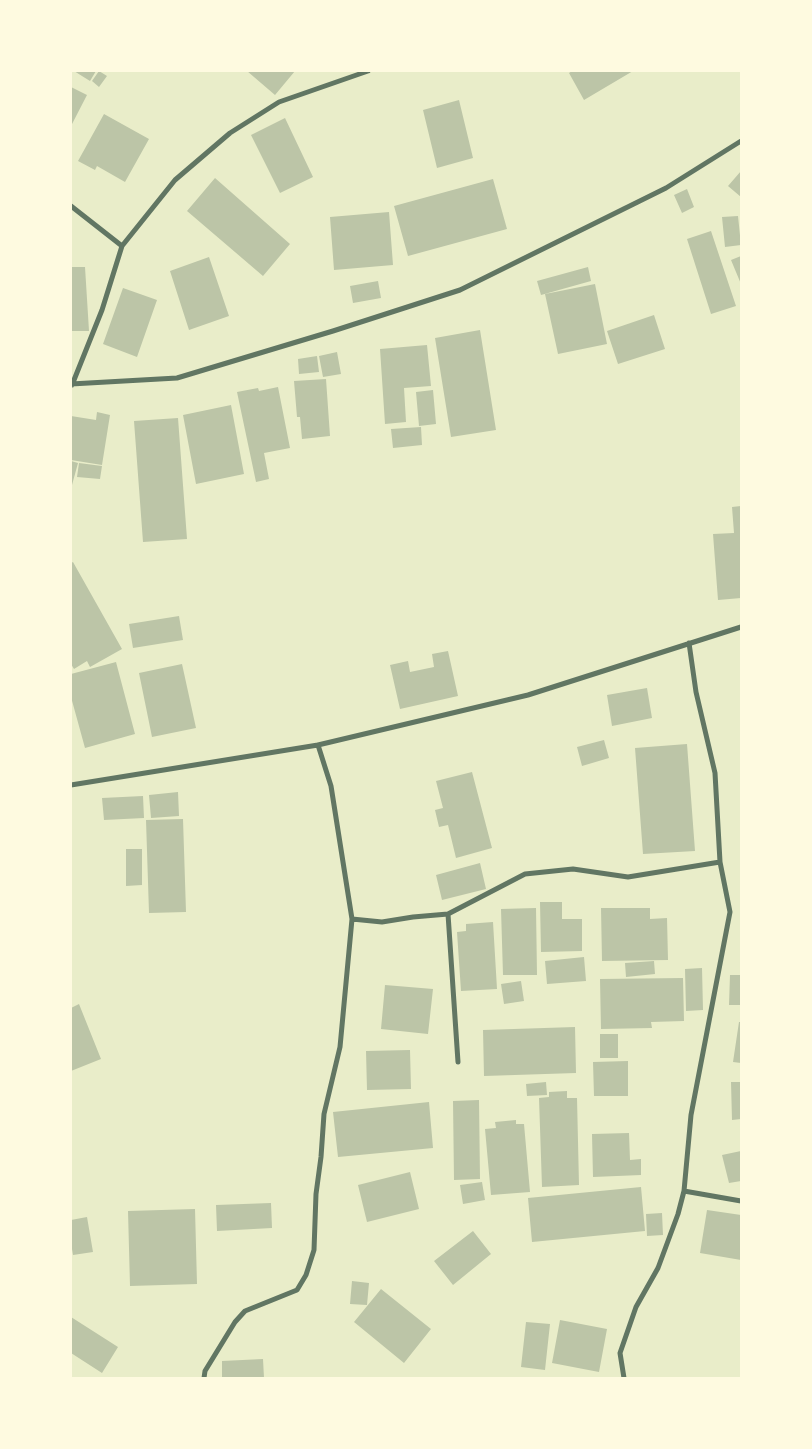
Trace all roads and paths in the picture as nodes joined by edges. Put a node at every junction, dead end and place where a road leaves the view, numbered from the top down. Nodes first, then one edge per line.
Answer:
1 (368, 71) edge
2 (741, 141) edge
3 (71, 206) edge
4 (122, 246) junction
5 (71, 385) edge
6 (741, 627) edge
7 (689, 643) junction
8 (318, 745) junction
9 (71, 785) edge
10 (720, 862) junction
11 (448, 914) junction
12 (352, 919) junction
13 (458, 1062) dead end
14 (684, 1191) junction
15 (741, 1201) edge
16 (204, 1378) edge
17 (624, 1378) edge

1 - 4 street
2 - 5 street
3 - 4 street
4 - 5 street
6 - 7 street
7 - 8 street
7 - 10 street
8 - 9 street
8 - 12 street
10 - 11 street
10 - 14 street
11 - 12 street
11 - 13 street
12 - 16 street
14 - 15 street
14 - 17 street

